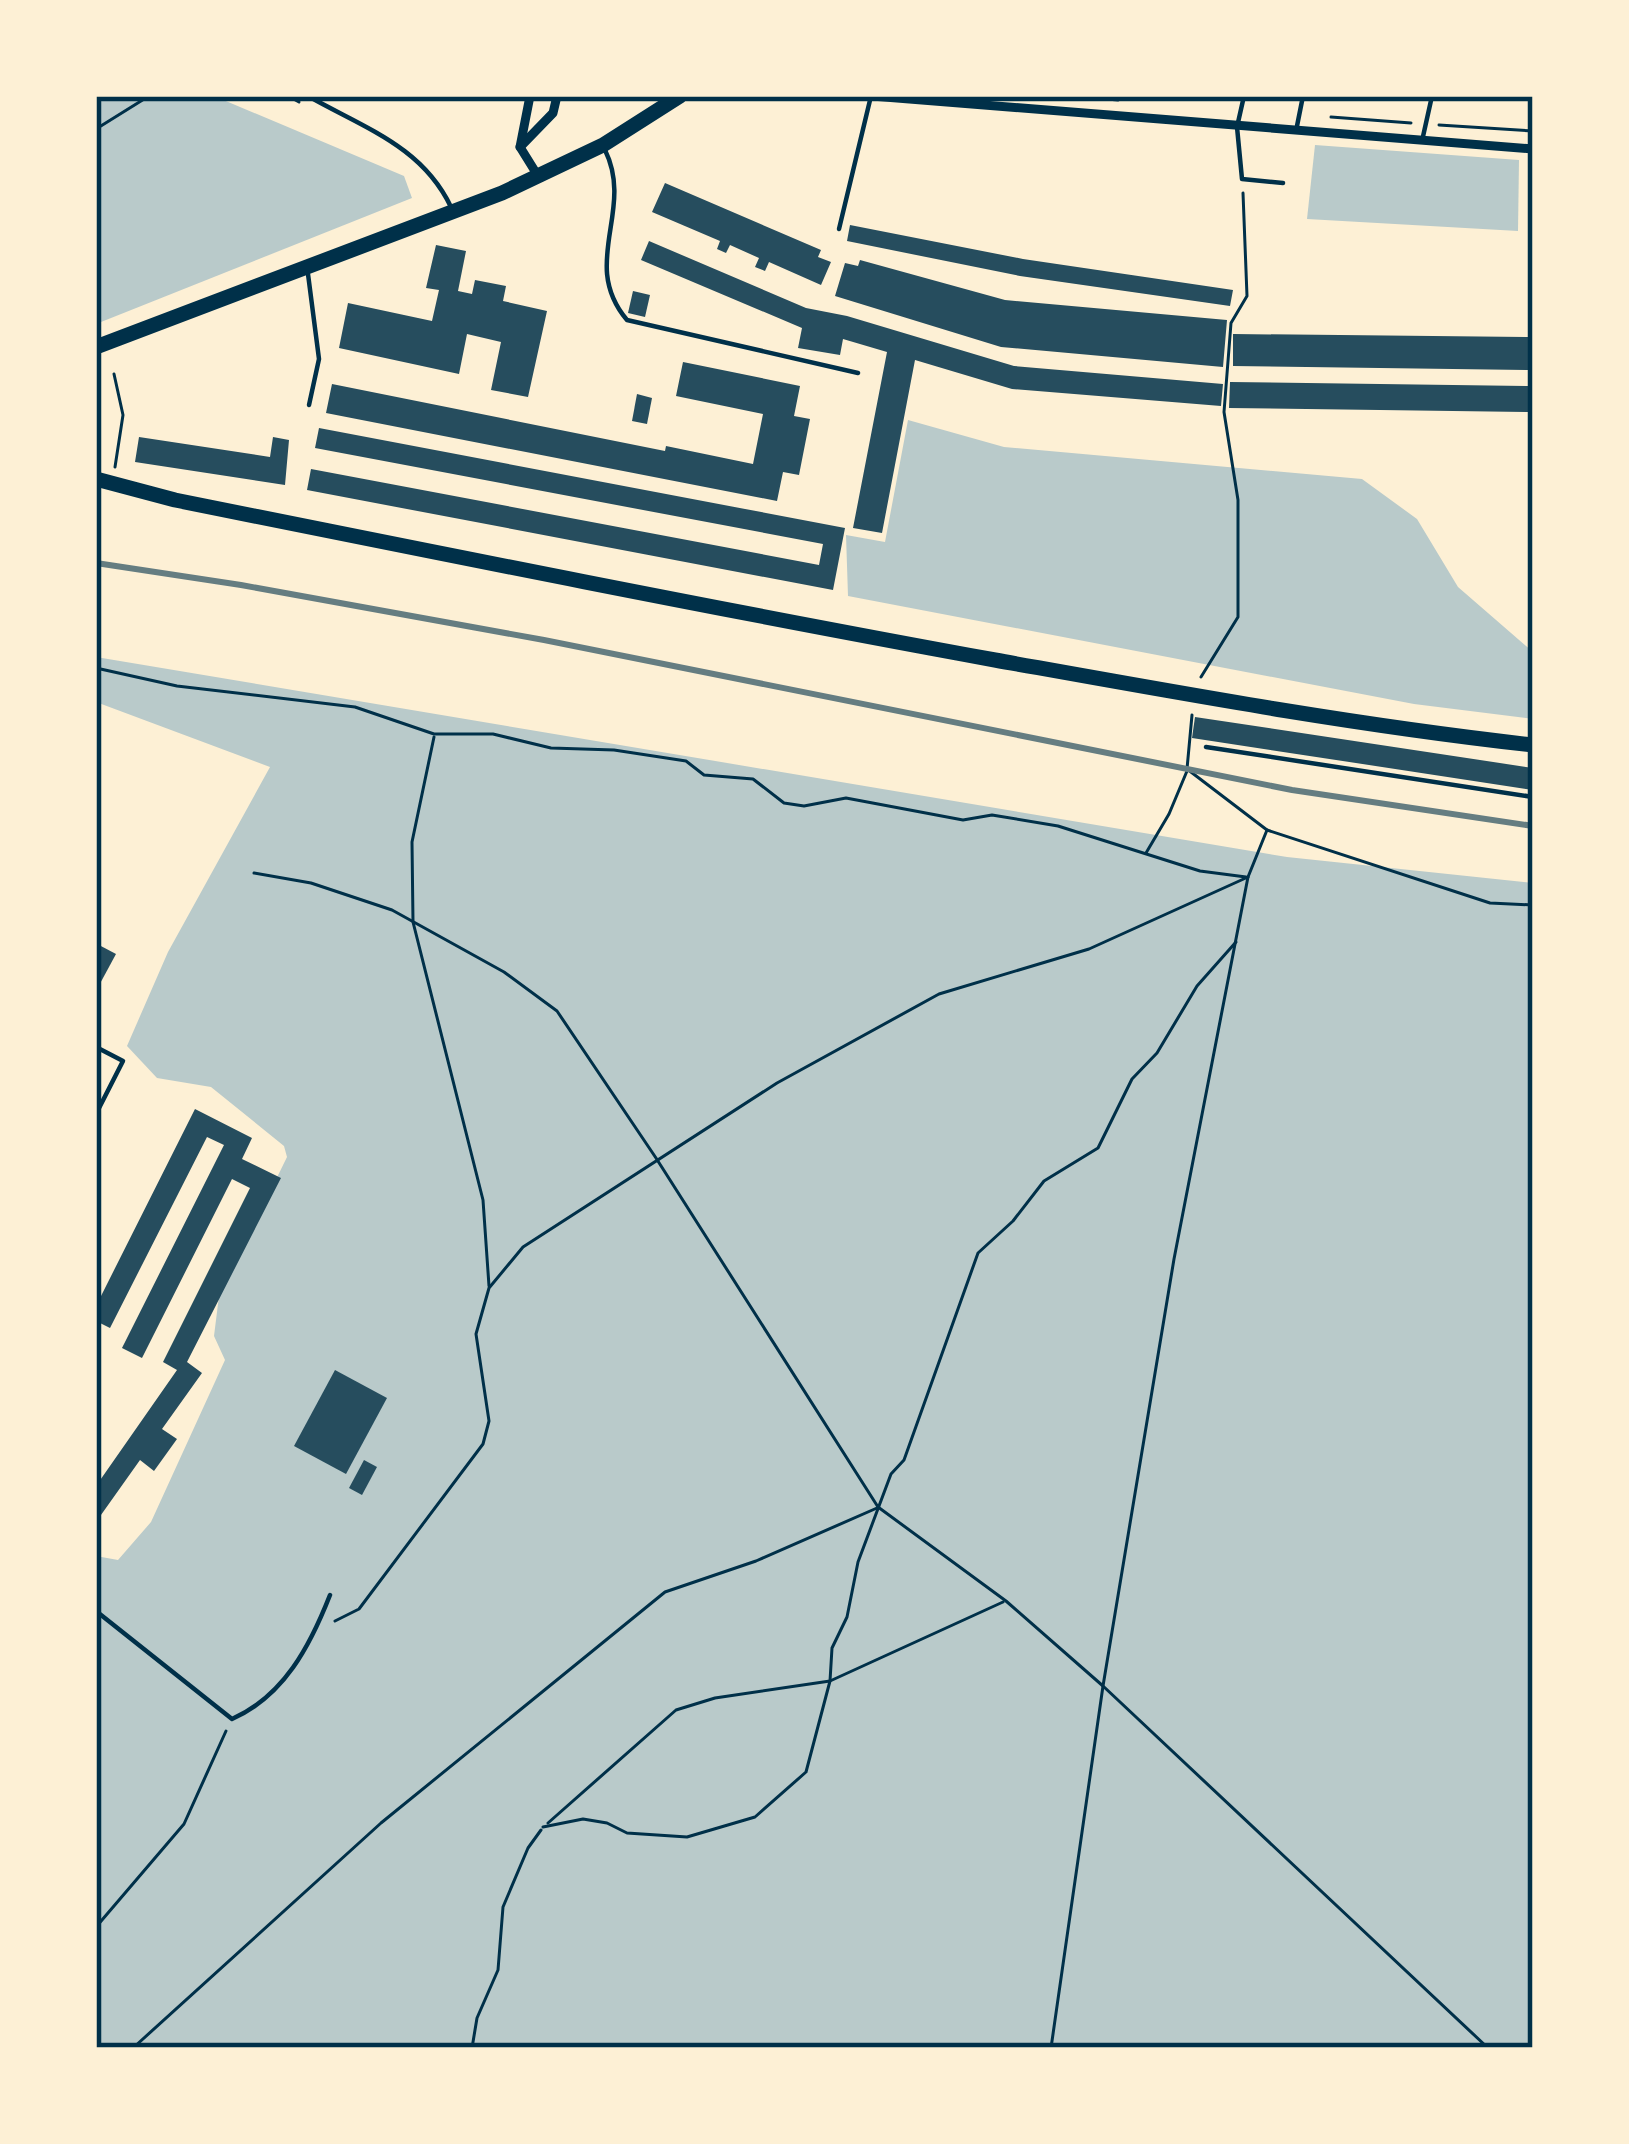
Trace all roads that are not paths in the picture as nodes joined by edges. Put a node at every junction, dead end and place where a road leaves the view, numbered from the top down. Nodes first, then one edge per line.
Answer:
1 (308, 96) edge
2 (530, 96) edge
3 (557, 96) edge
4 (680, 96) edge
5 (871, 96) edge
6 (1244, 96) edge
7 (1303, 96) edge
8 (1432, 96) edge
9 (966, 100) edge
10 (1237, 128) junction
11 (1296, 132) junction
12 (860, 140) junction
13 (1422, 141) junction
14 (870, 142) dead end
15 (603, 145) junction
16 (520, 147) junction
17 (1533, 149) edge
18 (538, 176) junction
19 (1283, 183) dead end
20 (453, 212) junction
21 (838, 229) dead end
22 (306, 268) junction
23 (96, 347) edge
24 (858, 373) dead end
25 (309, 405) dead end
26 (104, 482) edge
27 (1533, 745) edge
28 (1206, 747) dead end
29 (1533, 797) edge
30 (96, 1047) edge
31 (96, 1114) edge
32 (330, 1595) dead end
33 (96, 1611) edge

1 - 20 lane
2 - 16 street
3 - 16 street
4 - 15 main road
5 - 9 street
5 - 12 lane
6 - 10 lane
7 - 11 lane
8 - 13 lane
9 - 10 street
10 - 11 street
10 - 19 lane
11 - 13 street
12 - 14 lane
12 - 21 lane
13 - 17 street
15 - 18 main road
15 - 24 lane
16 - 18 street
18 - 20 main road
20 - 22 main road
22 - 23 main road
22 - 25 lane
26 - 27 main road
28 - 29 lane
30 - 31 lane
32 - 33 lane

